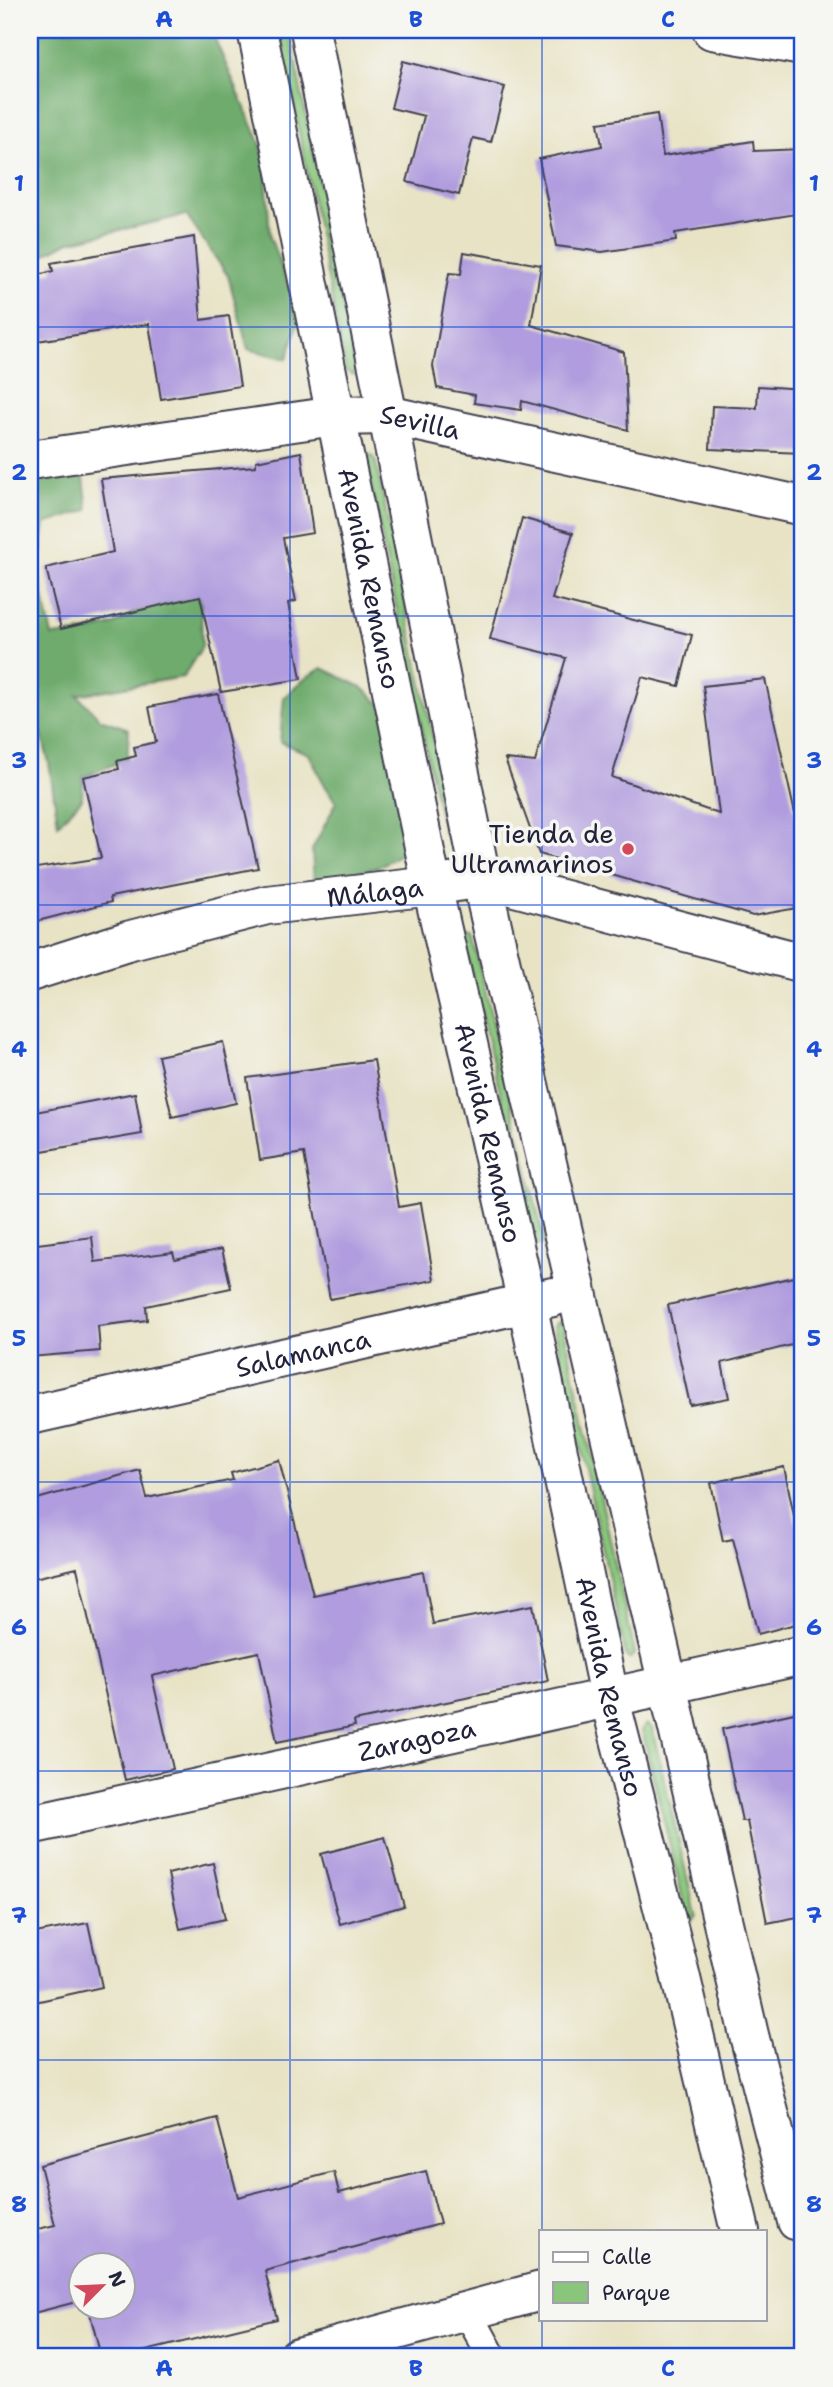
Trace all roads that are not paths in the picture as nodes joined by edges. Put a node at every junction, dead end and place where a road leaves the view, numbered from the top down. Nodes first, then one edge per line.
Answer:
1 (257, 30) edge
2 (310, 30) edge
3 (712, 30) edge
4 (803, 46) edge
5 (387, 415) junction
6 (335, 416) junction
7 (30, 460) edge
8 (803, 506) edge
9 (481, 878) junction
10 (432, 886) junction
11 (803, 963) edge
12 (30, 972) edge
13 (577, 1291) junction
14 (527, 1303) junction
15 (30, 1415) edge
16 (803, 1655) edge
17 (668, 1684) junction
18 (609, 1696) junction
19 (30, 1825) edge
20 (788, 2224) edge
21 (740, 2230) edge
22 (539, 2292) edge
23 (467, 2311) junction
24 (298, 2357) edge
25 (492, 2357) edge

1 - 6 street, Avenida Remanso
2 - 5 street, Avenida Remanso
3 - 4 street
5 - 6 street, Sevilla
5 - 8 street, Sevilla
5 - 9 street, Avenida Remanso
6 - 7 street, Sevilla
6 - 10 street, Avenida Remanso
9 - 10 street, Málaga
9 - 11 street, Málaga
9 - 13 street, Avenida Remanso
10 - 12 street, Málaga
10 - 14 street, Avenida Remanso
13 - 14 street, Salamanca
13 - 17 street, Avenida Remanso
14 - 15 street, Salamanca
14 - 18 street, Avenida Remanso
16 - 17 street, Zaragoza
17 - 18 street, Zaragoza
17 - 20 street, Avenida Remanso
18 - 19 street, Zaragoza
18 - 21 street, Avenida Remanso
22 - 23 street
23 - 24 street
23 - 25 lane

